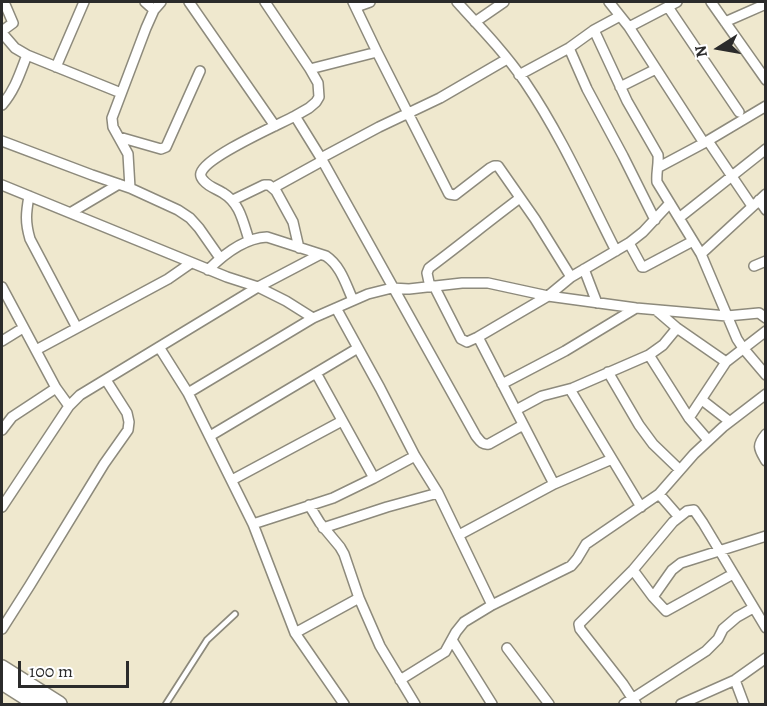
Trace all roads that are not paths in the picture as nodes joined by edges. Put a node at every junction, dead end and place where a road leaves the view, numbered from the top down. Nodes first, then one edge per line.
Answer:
1 (4, 2) edge
2 (84, 2) edge
3 (146, 2) edge
4 (161, 2) edge
5 (189, 2) edge
6 (265, 2) edge
7 (370, 2) edge
8 (458, 2) edge
9 (504, 2) edge
10 (611, 2) edge
11 (711, 2) edge
12 (354, 4) edge
13 (673, 4) edge
14 (765, 4) edge
15 (154, 10) junction
16 (620, 16) junction
17 (476, 22) junction
18 (725, 22) junction
19 (629, 27) junction
20 (594, 30) junction
21 (2, 32) edge
22 (569, 48) junction
23 (377, 52) junction
24 (27, 55) junction
25 (507, 59) junction
26 (56, 67) junction
27 (310, 69) junction
28 (656, 69) junction
29 (200, 71) dead end
30 (519, 75) junction
31 (765, 77) edge
32 (620, 87) junction
33 (121, 93) junction
34 (2, 105) edge
35 (765, 106) edge
36 (739, 112) dead end
37 (408, 113) junction
38 (295, 116) junction
39 (275, 126) junction
40 (119, 137) junction
41 (2, 141) edge
42 (706, 142) junction
43 (765, 150) edge
44 (322, 159) junction
45 (658, 166) junction
46 (732, 176) junction
47 (119, 184) junction
48 (2, 185) edge
49 (130, 188) junction
50 (273, 188) junction
51 (29, 196) junction
52 (520, 198) junction
53 (233, 200) junction
54 (759, 200) edge
55 (670, 203) junction
56 (765, 210) edge
57 (70, 213) junction
58 (679, 218) junction
59 (655, 220) junction
60 (249, 240) junction
61 (693, 241) junction
62 (629, 243) junction
63 (298, 248) junction
64 (616, 251) junction
65 (701, 254) junction
66 (319, 255) junction
67 (220, 258) junction
68 (765, 261) edge
69 (192, 263) junction
70 (754, 266) dead end
71 (584, 269) junction
72 (208, 270) junction
73 (571, 277) junction
74 (432, 286) junction
75 (2, 287) edge
76 (258, 287) junction
77 (392, 288) junction
78 (548, 296) junction
79 (353, 300) junction
80 (597, 303) junction
81 (336, 308) junction
82 (636, 308) junction
83 (656, 310) junction
84 (727, 316) junction
85 (313, 318) junction
86 (765, 318) edge
87 (23, 328) junction
88 (77, 328) junction
89 (677, 328) junction
90 (765, 332) edge
91 (478, 337) junction
92 (2, 340) edge
93 (159, 347) junction
94 (358, 348) junction
95 (743, 348) junction
96 (36, 350) junction
97 (649, 355) junction
98 (726, 362) junction
99 (608, 372) junction
100 (316, 373) junction
101 (765, 375) edge
102 (106, 380) junction
103 (502, 384) junction
104 (573, 387) junction
105 (56, 388) junction
106 (188, 393) junction
107 (765, 394) edge
108 (702, 400) junction
109 (69, 406) junction
110 (516, 410) junction
111 (689, 418) junction
112 (342, 421) junction
113 (729, 421) junction
114 (523, 424) junction
115 (2, 430) edge
116 (765, 434) edge
117 (210, 436) junction
118 (708, 440) junction
119 (415, 456) junction
120 (612, 459) junction
121 (765, 461) edge
122 (680, 470) junction
123 (374, 478) junction
124 (232, 480) junction
125 (554, 484) junction
126 (438, 493) junction
127 (660, 494) junction
128 (309, 505) junction
129 (2, 507) edge
130 (641, 507) junction
131 (679, 517) junction
132 (253, 524) junction
133 (323, 528) junction
134 (459, 535) junction
135 (765, 536) edge
136 (719, 550) junction
137 (633, 570) junction
138 (733, 574) junction
139 (653, 597) junction
140 (359, 598) junction
141 (492, 605) junction
142 (753, 608) junction
143 (235, 614) dead end
144 (765, 628) edge
145 (2, 629) edge
146 (295, 633) junction
147 (452, 640) junction
148 (507, 648) dead end
149 (765, 658) edge
150 (2, 668) edge
151 (400, 680) junction
152 (735, 680) junction
153 (2, 682) edge
154 (635, 702) edge
155 (491, 704) edge
156 (37, 705) edge
157 (59, 705) edge
158 (166, 705) edge
159 (344, 705) edge
160 (415, 705) edge
161 (549, 705) edge
162 (624, 705) edge
163 (681, 705) edge
164 (744, 705) edge

1 - 21 street
2 - 26 street
3 - 15 street
4 - 15 street
5 - 39 street
6 - 27 street
7 - 12 street
8 - 17 street
9 - 17 street
10 - 16 street
11 - 18 street
12 - 23 street
13 - 19 street
13 - 36 street
14 - 18 street
15 - 33 street
16 - 19 street
16 - 20 street
17 - 25 street
18 - 31 street
19 - 28 street
20 - 22 street
20 - 32 street
21 - 24 street
22 - 30 street
22 - 59 street
23 - 27 street
23 - 37 street
24 - 26 street
24 - 34 street
25 - 30 street
25 - 37 street
26 - 33 street
27 - 38 street
28 - 32 street
28 - 42 street
29 - 40 street
30 - 64 street
32 - 45 street
33 - 40 street
35 - 42 street
37 - 44 street
37 - 52 street
38 - 39 street
38 - 44 street
39 - 53 street
40 - 49 street
41 - 47 street
42 - 45 street
42 - 46 street
43 - 46 street
44 - 50 street
44 - 77 street
45 - 55 street
46 - 54 street
46 - 58 street
47 - 49 street
47 - 57 street
48 - 51 street
49 - 67 street
50 - 53 street
50 - 63 street
51 - 57 street
51 - 88 street
52 - 73 street
52 - 74 street
53 - 60 street
54 - 56 street
54 - 65 street
55 - 58 street
55 - 59 street
57 - 69 street
58 - 61 street
59 - 62 street
60 - 63 street
60 - 67 street
61 - 62 street
61 - 65 street
62 - 64 street
63 - 66 street
64 - 71 street
65 - 84 street
66 - 76 street
66 - 79 street
67 - 72 street
68 - 70 street
69 - 72 street
69 - 88 street
71 - 73 street
71 - 80 street
72 - 76 street
73 - 78 street
74 - 77 street
74 - 78 street
74 - 91 street
75 - 87 street
76 - 85 street
76 - 93 street
77 - 79 street
77 - 114 street
78 - 80 street
78 - 91 street
79 - 81 street
80 - 82 street
81 - 85 street
81 - 94 street
82 - 83 street
82 - 103 street
83 - 84 street
83 - 89 street
84 - 86 street
84 - 95 street
85 - 106 street
87 - 92 street
87 - 96 street
88 - 96 street
89 - 97 street
89 - 98 street
90 - 95 street
91 - 103 street
93 - 102 street
93 - 106 street
94 - 100 street
94 - 119 street
95 - 98 street
95 - 101 street
96 - 105 street
97 - 99 street
97 - 111 street
98 - 108 street
99 - 104 street
99 - 122 street
100 - 112 street
100 - 117 street
102 - 109 street
102 - 145 street
103 - 110 street
104 - 110 street
104 - 120 street
105 - 109 street
105 - 115 street
106 - 117 street
107 - 113 street
108 - 111 street
108 - 113 street
109 - 129 street
110 - 114 street
111 - 118 street
112 - 123 street
112 - 124 street
113 - 118 street
114 - 125 street
116 - 121 street
117 - 124 street
118 - 122 street
119 - 123 street
119 - 126 street
120 - 125 street
120 - 130 street
122 - 127 street
123 - 128 street
124 - 132 street
125 - 134 street
126 - 133 street
126 - 134 street
127 - 130 street
127 - 131 street
128 - 132 street
128 - 133 street
130 - 141 street
131 - 136 street
131 - 137 street
132 - 146 street
133 - 140 street
134 - 141 street
135 - 136 street
136 - 138 street
136 - 139 street
137 - 139 street
137 - 154 street
138 - 139 street
138 - 142 street
140 - 146 street
140 - 151 street
141 - 147 street
142 - 144 street
142 - 154 street
143 - 158 lane
146 - 159 street
147 - 151 street
147 - 155 street
148 - 161 street
149 - 152 street
150 - 157 highway
151 - 160 street
152 - 163 street
152 - 164 street
153 - 156 highway
154 - 162 street

